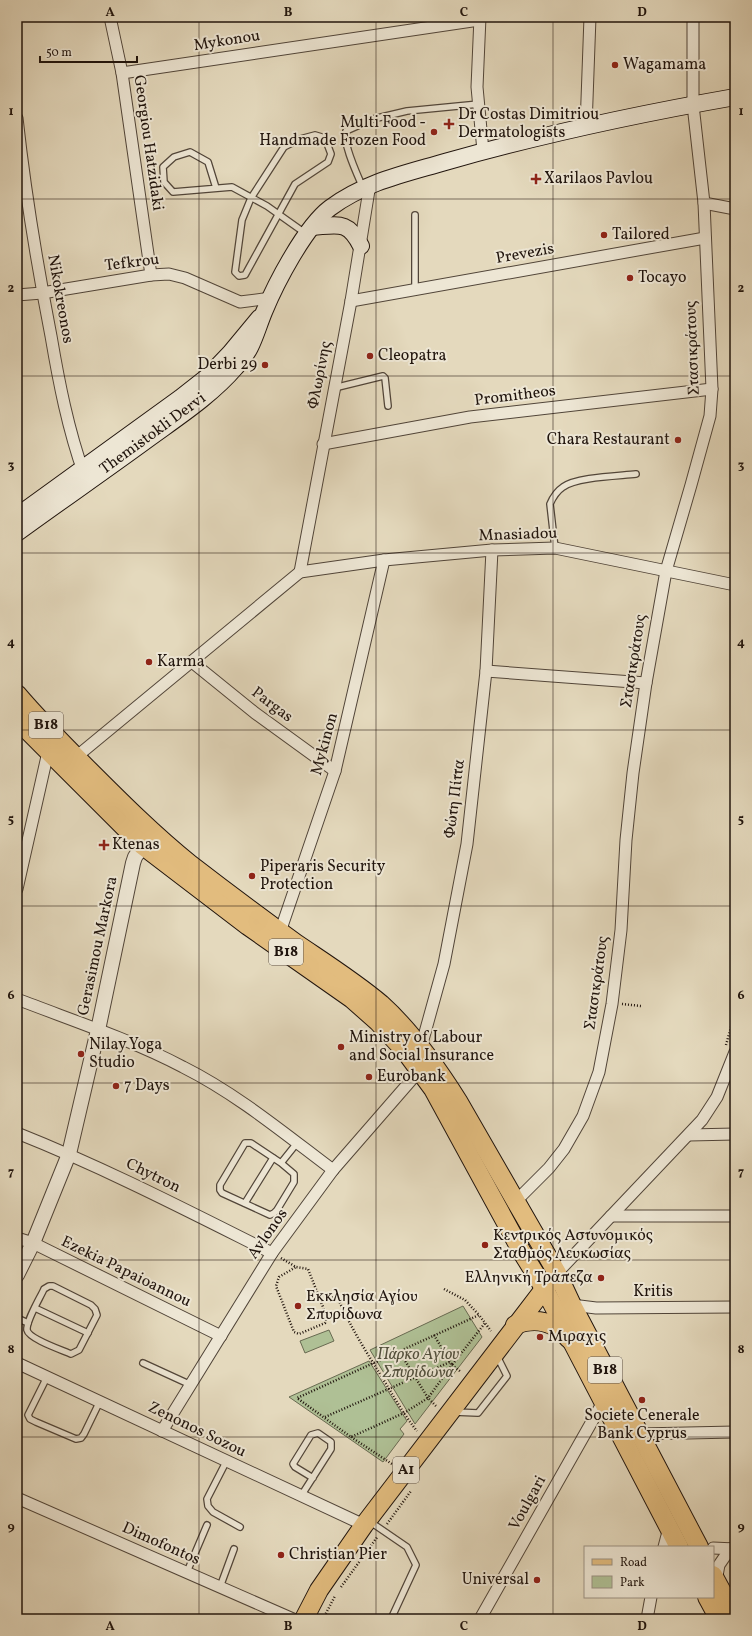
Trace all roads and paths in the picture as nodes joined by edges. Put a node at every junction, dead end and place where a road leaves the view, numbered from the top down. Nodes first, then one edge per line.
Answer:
1 (110, 17) edge
2 (590, 17) edge
3 (693, 17) edge
4 (479, 19) edge
5 (122, 73) junction
6 (735, 98) edge
7 (479, 104) junction
8 (693, 105) junction
9 (17, 118) edge
10 (586, 127) junction
11 (483, 151) junction
12 (20, 161) edge
13 (366, 186) junction
14 (216, 188) junction
15 (251, 198) junction
16 (704, 203) junction
17 (735, 209) edge
18 (278, 214) junction
19 (415, 215) dead end
20 (310, 231) junction
21 (705, 238) junction
22 (361, 246) junction
23 (151, 275) junction
24 (415, 289) junction
25 (42, 293) junction
26 (17, 295) edge
27 (271, 298) junction
28 (351, 300) junction
29 (334, 388) junction
30 (712, 389) junction
31 (388, 406) dead end
32 (323, 444) junction
33 (636, 474) dead end
34 (85, 476) junction
35 (17, 516) edge
36 (17, 533) edge
37 (555, 548) junction
38 (492, 550) junction
39 (384, 560) junction
40 (666, 571) junction
41 (300, 572) junction
42 (735, 585) edge
43 (192, 662) junction
44 (486, 671) junction
45 (646, 683) junction
46 (17, 694) edge
47 (17, 720) edge
48 (48, 752) junction
49 (76, 757) junction
50 (335, 771) junction
51 (148, 839) junction
52 (17, 889) edge
53 (280, 932) junction
54 (17, 999) edge
55 (612, 1004) junction
56 (641, 1006) dead end
57 (735, 1013) edge
58 (98, 1030) junction
59 (421, 1047) junction
60 (730, 1051) edge
61 (420, 1070) junction
62 (17, 1133) edge
63 (694, 1134) junction
64 (735, 1134) edge
65 (297, 1143) junction
66 (69, 1154) junction
67 (273, 1158) junction
68 (281, 1163) junction
69 (333, 1170) junction
70 (516, 1201) junction
71 (245, 1203) junction
72 (611, 1216) junction
73 (735, 1216) edge
74 (17, 1238) edge
75 (33, 1244) junction
76 (272, 1253) junction
77 (296, 1267) junction
78 (557, 1273) junction
79 (17, 1275) edge
80 (544, 1288) junction
81 (444, 1289) dead end
82 (321, 1302) junction
83 (572, 1305) junction
84 (735, 1307) edge
85 (35, 1308) junction
86 (479, 1315) junction
87 (17, 1318) edge
88 (28, 1323) junction
89 (485, 1323) junction
90 (515, 1325) junction
91 (491, 1331) dead end
92 (88, 1333) junction
93 (434, 1335) junction
94 (221, 1336) junction
95 (575, 1345) junction
96 (399, 1351) junction
97 (495, 1351) junction
98 (17, 1363) edge
99 (143, 1363) dead end
100 (373, 1363) junction
101 (452, 1363) junction
102 (461, 1372) dead end
103 (47, 1377) junction
104 (415, 1377) junction
105 (190, 1385) junction
106 (389, 1389) junction
107 (428, 1398) junction
108 (100, 1401) junction
109 (603, 1402) junction
110 (443, 1408) junction
111 (404, 1413) junction
112 (324, 1417) junction
113 (162, 1430) junction
114 (417, 1431) dead end
115 (735, 1432) edge
116 (351, 1436) junction
117 (632, 1437) junction
118 (226, 1462) junction
119 (393, 1465) dead end
120 (313, 1478) junction
121 (301, 1496) junction
122 (17, 1498) edge
123 (366, 1522) junction
124 (207, 1524) dead end
125 (240, 1527) dead end
126 (669, 1528) junction
127 (689, 1545) edge
128 (664, 1546) edge
129 (714, 1548) edge
130 (234, 1549) dead end
131 (732, 1549) edge
132 (187, 1572) junction
133 (715, 1578) edge
134 (220, 1587) junction
135 (335, 1596) dead end
136 (650, 1598) edge
137 (708, 1598) edge
138 (735, 1616) edge
139 (293, 1619) edge
140 (304, 1619) edge
141 (323, 1619) edge
142 (391, 1619) edge
143 (480, 1619) edge
144 (647, 1619) edge
145 (719, 1619) edge

1 - 5 street, Georgiou Hatzidaki
2 - 10 street
3 - 8 street, Στασικράτους
4 - 5 street, Mykonou
4 - 7 street
5 - 23 street, Georgiou Hatzidaki
6 - 8 main road, Themistokli Dervi
7 - 11 street
7 - 13 lane
8 - 10 main road, Themistokli Dervi
8 - 16 street, Στασικράτους
9 - 12 street, Nikokreonos
10 - 11 main road, Themistokli Dervi
11 - 13 main road, Themistokli Dervi
12 - 25 street, Nikokreonos
13 - 20 main road, Themistokli Dervi
13 - 22 street, Φλωρίνης
14 - 14 lane
14 - 15 lane
15 - 18 lane
15 - 18 lane
15 - 18 lane
16 - 17 street
16 - 21 street, Στασικράτους
18 - 20 lane
19 - 24 lane
20 - 22 main road
20 - 27 main road, Themistokli Dervi
21 - 24 street, Prevezis
21 - 30 street, Στασικράτους
22 - 28 street, Φλωρίνης
23 - 25 street, Tefkrou
23 - 27 street, Tefkrou
24 - 28 street, Prevezis
25 - 26 street, Tefkrou
25 - 34 street, Nikokreonos
27 - 34 main road, Themistokli Dervi
28 - 29 street, Φλωρίνης
29 - 31 lane
29 - 32 street, Φλωρίνης
30 - 32 street, Promitheos
30 - 40 street, Στασικράτους
32 - 41 street, Φλωρίνης
33 - 37 lane
34 - 35 main road, Themistokli Dervi
34 - 36 main road, Themistokli Dervi
37 - 38 street, Mnasiadou
37 - 40 street, Mnasiadou
38 - 39 street, Mnasiadou
38 - 44 street, Φώτη Πίττα
39 - 41 street, Mnasiadou
39 - 50 street, Mykinon
40 - 42 street, Mnasiadou
40 - 45 street, Στασικράτους
41 - 43 street
43 - 49 street
43 - 50 street, Pargas
44 - 45 street
44 - 59 street, Φώτη Πίττα
45 - 55 street, Στασικράτους
46 - 49 main road, B18
47 - 48 main road, B18
48 - 51 main road, B18
48 - 52 street
49 - 51 main road, B18
50 - 53 street, Mykinon
51 - 53 main road, B18
51 - 58 street, Gerasimou Markora
51 - 61 main road, B18
53 - 59 main road, B18
54 - 58 street
55 - 56 path
55 - 70 street, Στασικράτους
57 - 60 path
58 - 65 street
58 - 66 street, Gerasimou Markora
59 - 70 main road, B18
60 - 63 street
61 - 69 street, Avlonos
61 - 80 main road, B18
62 - 66 street, Chytron
63 - 64 street
63 - 72 street
65 - 68 lane
65 - 69 street
66 - 75 street, Gerasimou Markora
66 - 76 street, Chytron
67 - 68 lane
67 - 71 lane
67 - 71 lane
68 - 71 lane
69 - 76 street, Avlonos
70 - 78 main road, B18
72 - 73 street
72 - 78 street
74 - 75 street, Ezekia Papaioannou
75 - 79 street, Gerasimou Markora
75 - 94 street, Ezekia Papaioannou
76 - 77 path
76 - 94 street, Avlonos
77 - 82 path
77 - 82 path
78 - 80 main road
78 - 83 main road, B18
80 - 90 main road, A1
80 - 95 main road, B18
81 - 86 path
82 - 100 path
83 - 84 street, Kritis
83 - 117 main road, B18
85 - 88 lane
85 - 92 lane
85 - 92 lane
86 - 89 path
86 - 93 path
87 - 88 lane
88 - 92 lane
89 - 91 path
89 - 101 path
90 - 95 main road
90 - 97 main road, A1
93 - 96 path
93 - 101 path
94 - 105 street, Avlonos
95 - 109 main road, B18
96 - 100 path
96 - 104 path
97 - 110 main road, A1
97 - 110 lane
98 - 103 street, Zenonos Sozou
99 - 105 lane
100 - 106 path
100 - 112 path
101 - 102 path
101 - 104 path
101 - 107 path
103 - 108 street, Zenonos Sozou
103 - 108 lane
104 - 106 path
104 - 107 path
105 - 113 street, Avlonos
106 - 111 path
106 - 112 path
107 - 110 path
107 - 111 path
108 - 113 street, Zenonos Sozou
109 - 117 main road, B18
109 - 143 street, Voulgari
110 - 123 main road, A1
111 - 114 path
111 - 116 path
112 - 116 path
113 - 118 street, Zenonos Sozou
115 - 117 street
116 - 119 path
117 - 126 main road, B18
117 - 127 main road, B18
118 - 121 street, Zenonos Sozou
118 - 125 lane
120 - 120 lane
120 - 121 lane
121 - 123 street, Zenonos Sozou
122 - 132 street, Dimofontos
123 - 140 main road, A1
123 - 142 lane
124 - 132 lane
126 - 127 main road, B18
126 - 128 street
129 - 131 street
130 - 134 lane
131 - 133 street
132 - 134 street, Dimofontos
133 - 138 main road
134 - 139 street, Dimofontos
135 - 141 path
136 - 144 street
137 - 145 main road

